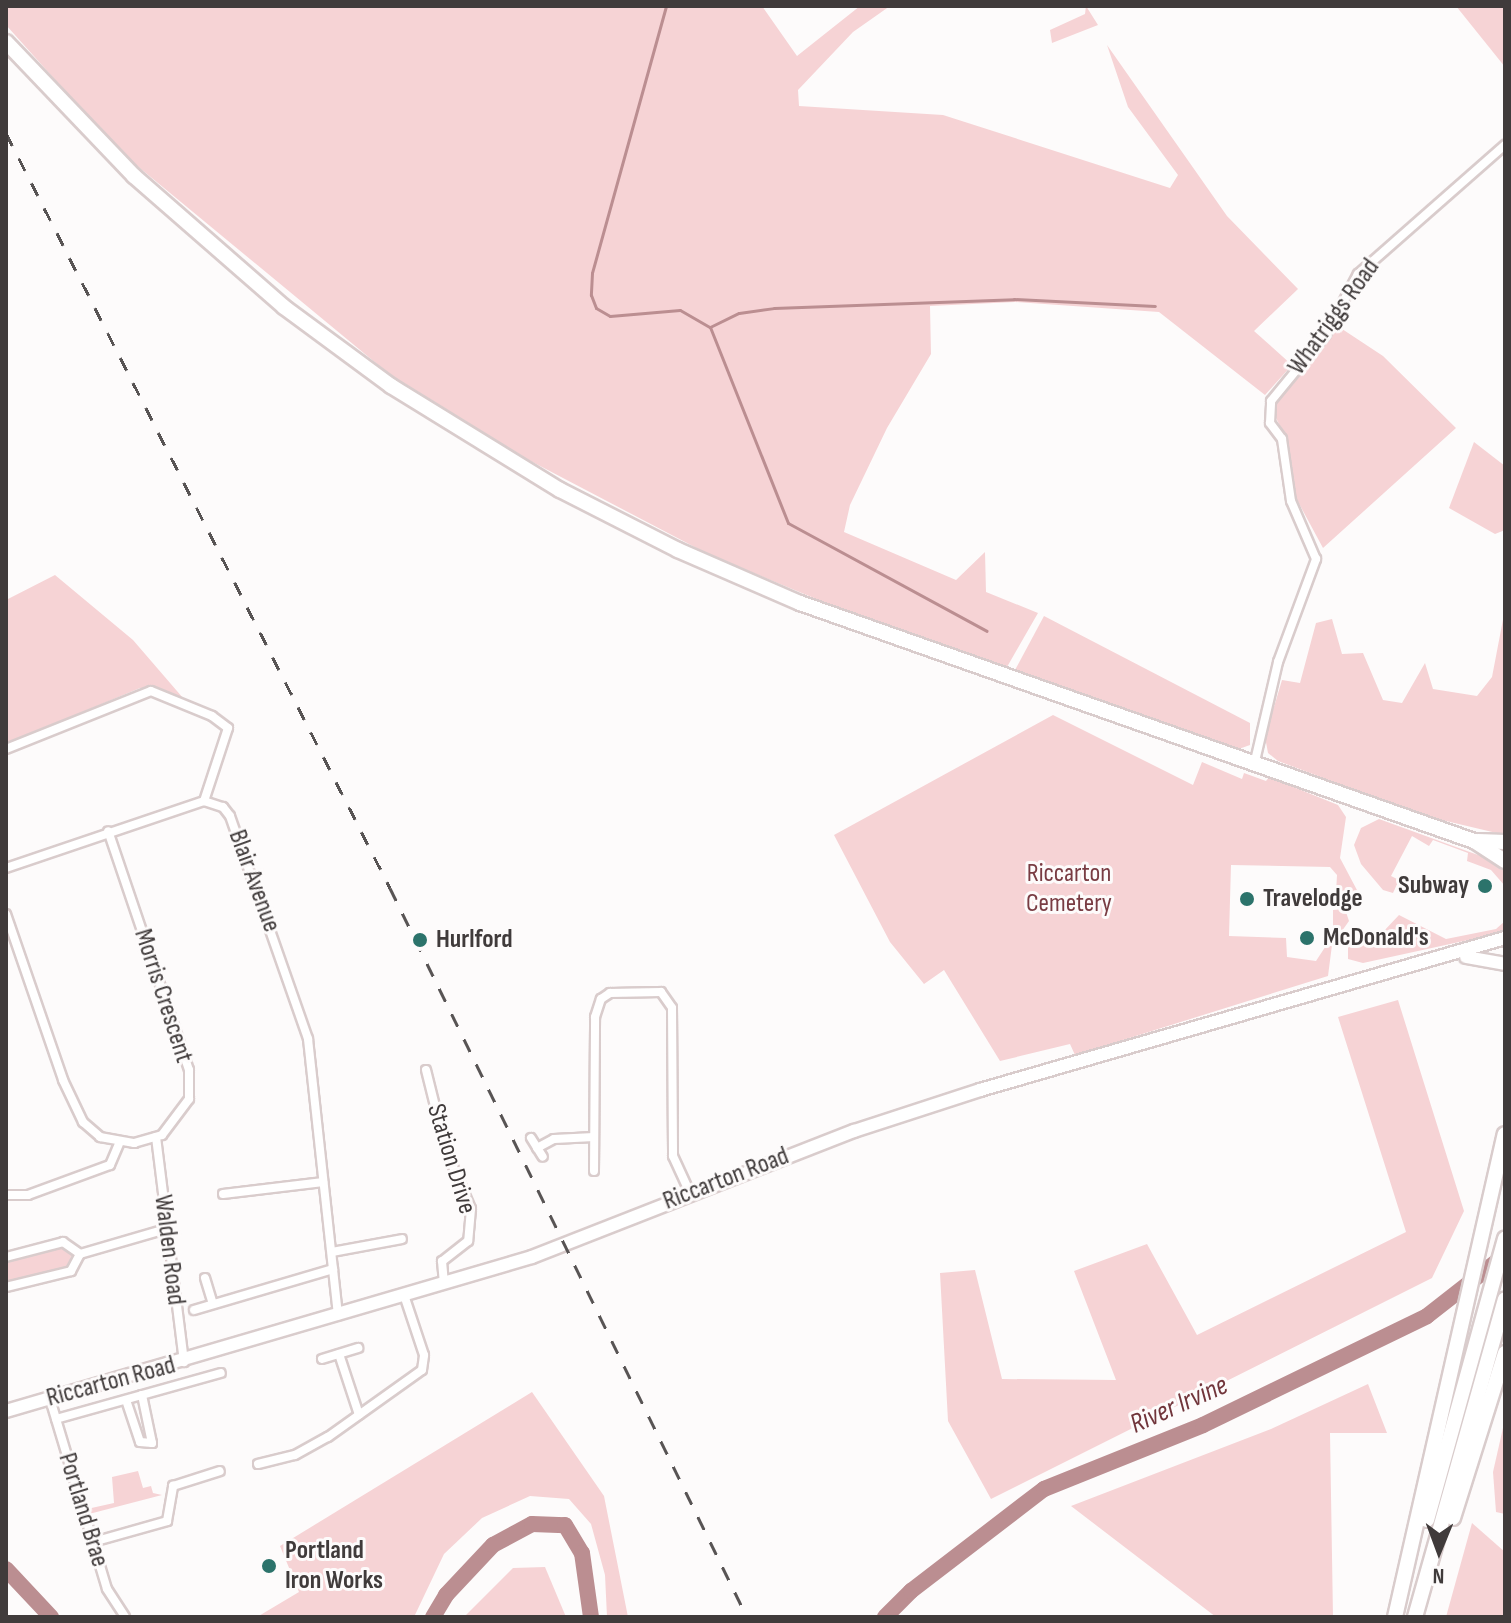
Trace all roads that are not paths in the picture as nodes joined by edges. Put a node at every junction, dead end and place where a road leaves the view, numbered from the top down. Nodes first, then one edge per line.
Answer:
1 (6, 42) edge
2 (1505, 145) edge
3 (6, 749) edge
4 (1255, 761) junction
5 (204, 801) junction
6 (108, 831) junction
7 (1474, 841) junction
8 (1505, 842) edge
9 (1505, 861) edge
10 (6, 868) edge
11 (6, 914) edge
12 (1505, 938) edge
13 (1449, 956) junction
14 (1505, 964) edge
15 (426, 1070) dead end
16 (1505, 1134) edge
17 (156, 1137) junction
18 (594, 1137) junction
19 (531, 1138) dead end
20 (120, 1141) junction
21 (537, 1148) junction
22 (543, 1157) dead end
23 (594, 1171) dead end
24 (323, 1182) junction
25 (690, 1193) junction
26 (223, 1194) dead end
27 (6, 1195) edge
28 (166, 1229) junction
29 (402, 1239) dead end
30 (1505, 1239) edge
31 (332, 1252) junction
32 (80, 1254) junction
33 (6, 1257) edge
34 (333, 1269) junction
35 (205, 1278) dead end
36 (444, 1283) junction
37 (6, 1287) edge
38 (404, 1295) junction
39 (1504, 1303) edge
40 (213, 1304) junction
41 (194, 1310) dead end
42 (338, 1315) junction
43 (358, 1348) dead end
44 (1505, 1353) edge
45 (339, 1354) junction
46 (322, 1359) dead end
47 (184, 1362) junction
48 (221, 1373) dead end
49 (142, 1395) junction
50 (50, 1399) junction
51 (126, 1400) junction
52 (6, 1411) edge
53 (359, 1415) junction
54 (56, 1419) junction
55 (258, 1464) dead end
56 (220, 1471) dead end
57 (93, 1542) junction
58 (125, 1617) edge
59 (1398, 1617) edge
60 (1418, 1617) edge

1 - 4 highway
2 - 4 street, Whatriggs Road
3 - 5 street
4 - 7 highway
5 - 6 street
5 - 24 street, Blair Avenue
6 - 10 street
6 - 17 street, Morris Crescent
7 - 8 highway
7 - 9 highway
11 - 20 street
12 - 13 main road, Riccarton Road
13 - 14 main road, Riccarton Road
13 - 25 main road, Riccarton Road
15 - 36 street, Station Drive
16 - 59 highway
17 - 20 street
17 - 28 street, Walden Road
18 - 21 street
18 - 23 street
18 - 25 street
19 - 21 street
20 - 27 street
21 - 22 street
24 - 26 street
24 - 31 street, Blair Avenue
25 - 36 main road, Riccarton Road
28 - 32 street
28 - 47 street, Walden Road
29 - 31 street
30 - 59 highway
31 - 34 street, Blair Avenue
32 - 33 street
32 - 37 street
34 - 40 street
34 - 42 street, Blair Avenue
35 - 40 street
36 - 38 main road, Riccarton Road
38 - 42 main road, Riccarton Road
38 - 53 street
39 - 60 highway
40 - 41 street
42 - 47 main road, Riccarton Road
43 - 45 street
44 - 60 highway
45 - 46 street
45 - 53 street
47 - 50 main road, Riccarton Road
48 - 49 street, Riccarton Road
49 - 51 street, Riccarton Road
49 - 51 street, Riccarton Road
50 - 52 main road, Riccarton Road
50 - 54 street, Portland Brae
51 - 54 street, Riccarton Road
53 - 55 street
54 - 57 street, Portland Brae
56 - 57 street
57 - 58 street, Portland Brae

